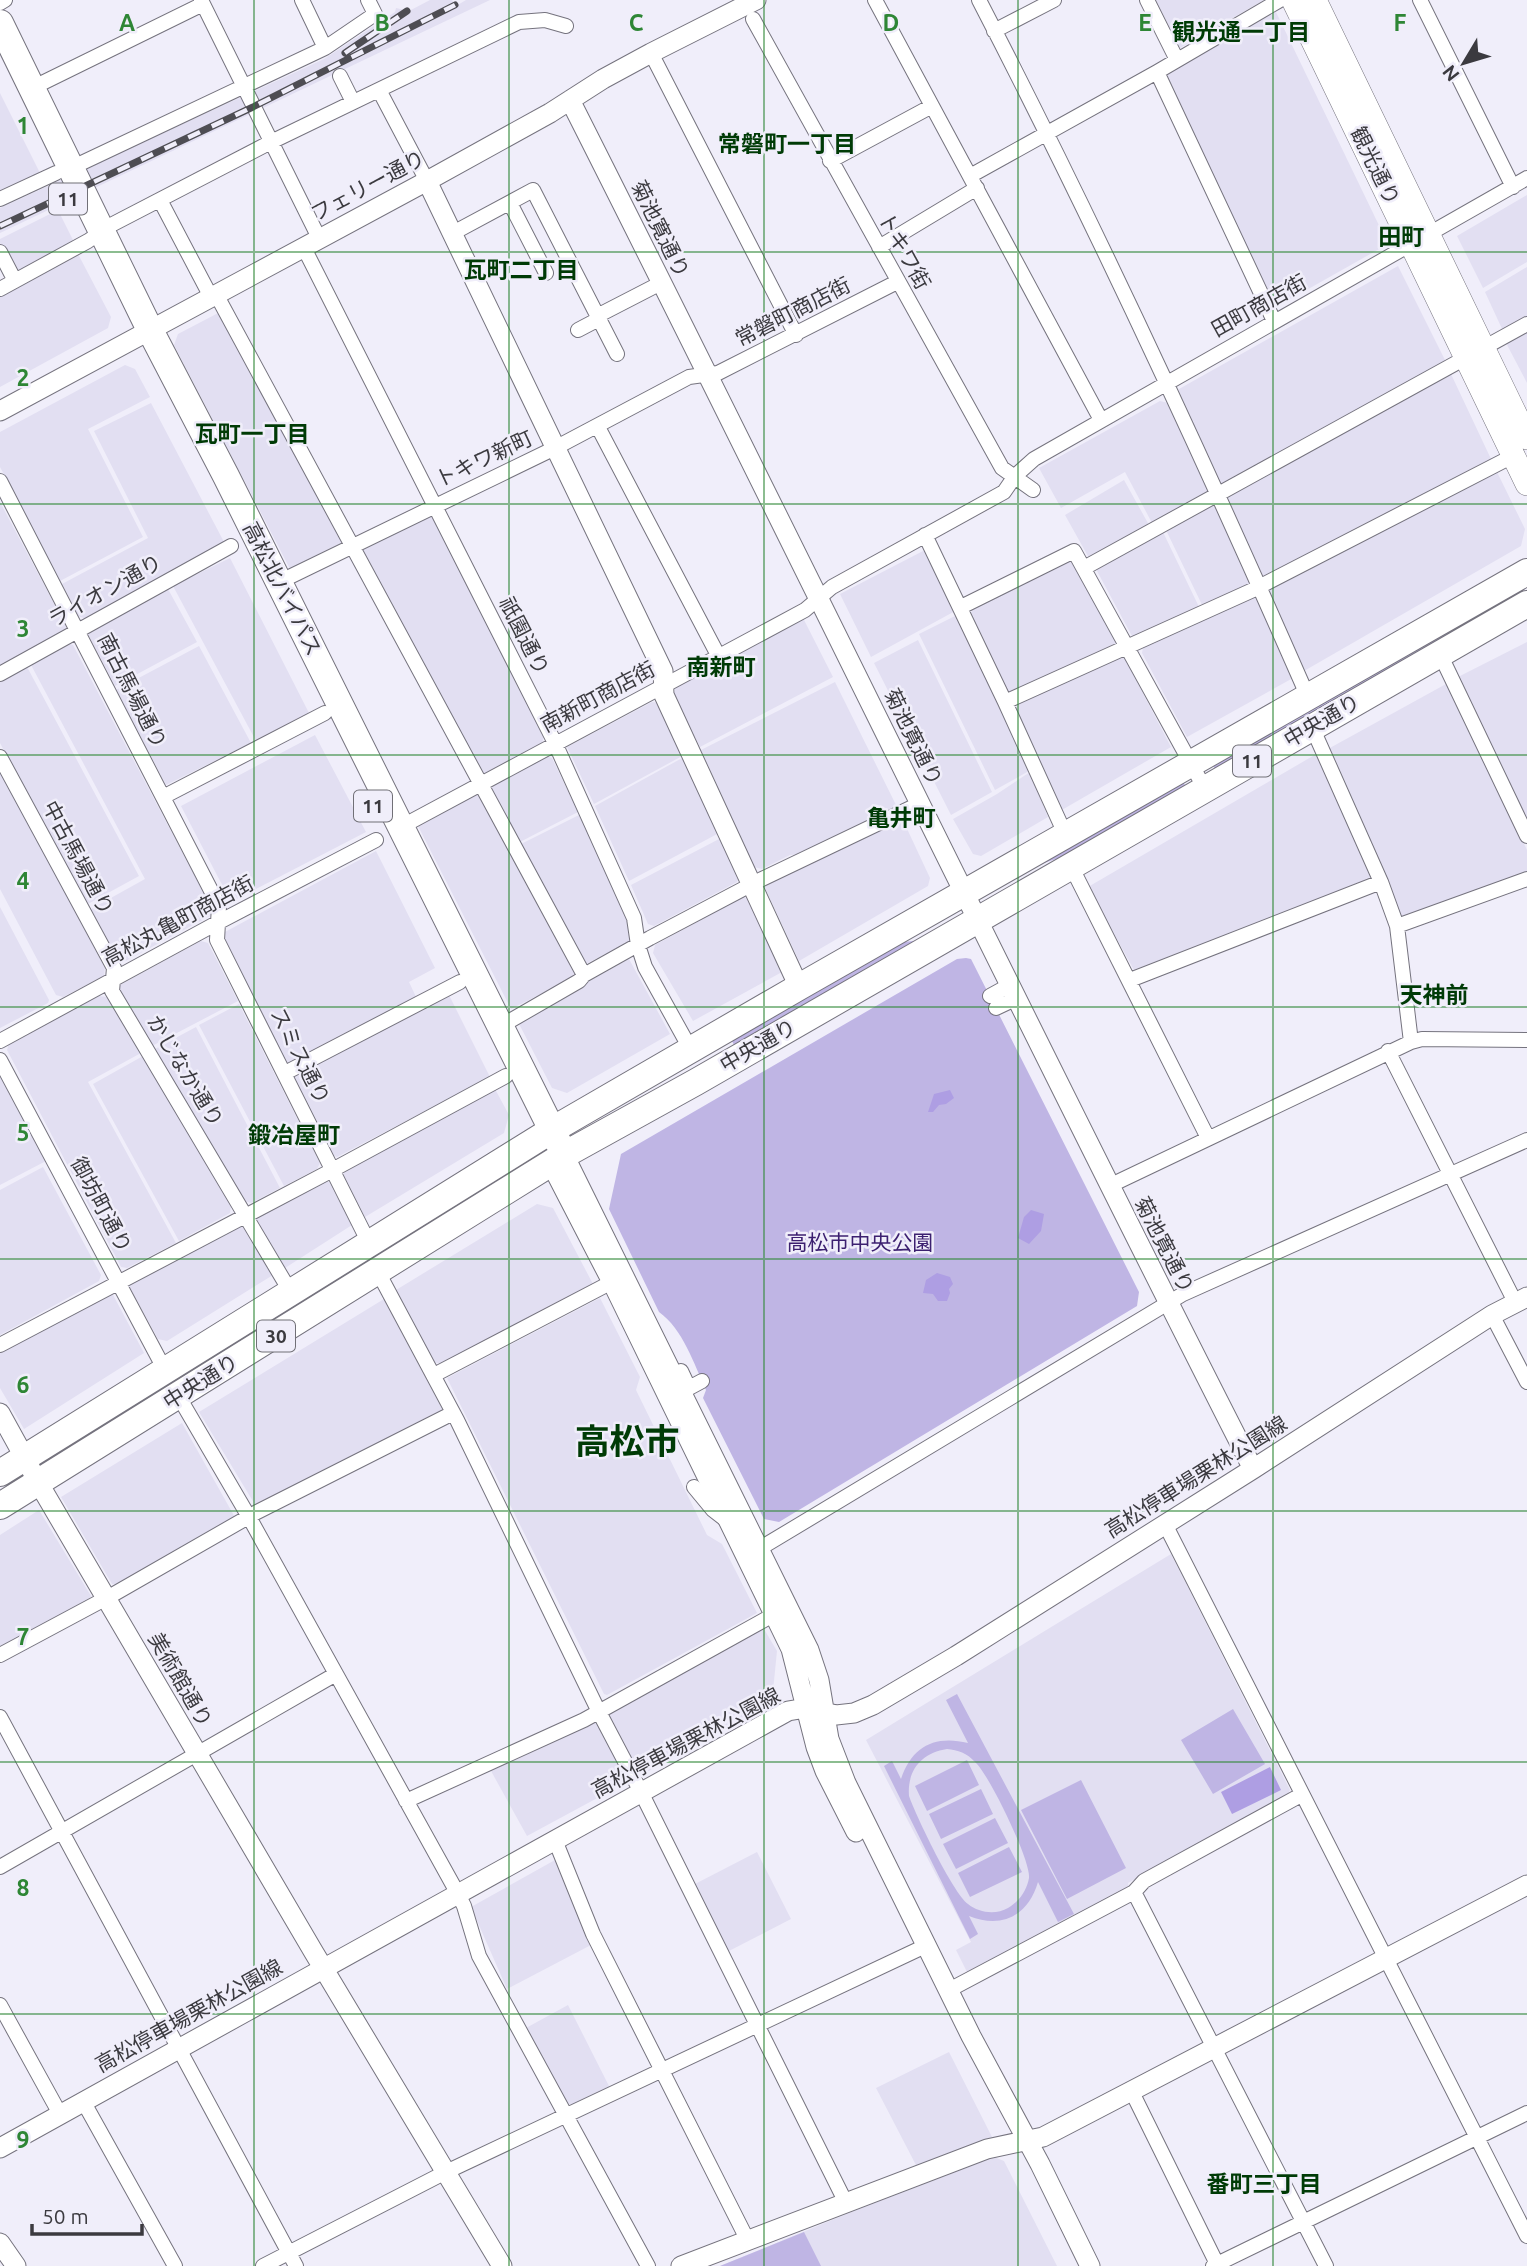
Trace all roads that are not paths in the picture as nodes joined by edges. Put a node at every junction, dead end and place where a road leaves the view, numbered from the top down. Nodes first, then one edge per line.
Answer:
1 (5, 0) edge
2 (302, 0) edge
3 (368, 0) edge
4 (875, 0) edge
5 (978, 0) edge
6 (1054, 0) edge
7 (1147, 0) edge
8 (1280, 0) edge
9 (1293, 0) edge
10 (1315, 0) edge
11 (1420, 0) edge
12 (202, 2) edge
13 (0, 3) edge
14 (754, 9) edge
15 (0, 23) edge
16 (566, 26) dead end
17 (995, 31) junction
18 (326, 48) junction
19 (651, 53) junction
20 (1177, 60) junction
21 (0, 61) edge
22 (1157, 72) junction
23 (340, 76) dead end
24 (243, 87) junction
25 (32, 88) junction
26 (379, 90) junction
27 (570, 100) junction
28 (353, 102) junction
29 (932, 106) junction
30 (1045, 134) junction
31 (271, 142) junction
32 (830, 161) junction
33 (63, 171) junction
34 (1527, 178) edge
35 (427, 181) junction
36 (974, 182) junction
37 (1513, 187) junction
38 (0, 199) edge
39 (160, 200) junction
40 (510, 203) junction
41 (453, 233) junction
42 (96, 236) junction
43 (1421, 240) junction
44 (311, 242) junction
45 (879, 247) junction
46 (0, 252) edge
47 (546, 273) dead end
48 (15, 281) junction
49 (897, 282) junction
50 (661, 283) junction
51 (0, 289) edge
52 (214, 296) junction
53 (597, 316) junction
54 (1274, 321) junction
55 (1527, 324) edge
56 (578, 330) dead end
57 (143, 333) junction
58 (796, 335) junction
59 (1475, 353) junction
60 (617, 354) dead end
61 (706, 374) junction
62 (1167, 383) junction
63 (0, 411) edge
64 (1101, 420) junction
65 (597, 427) junction
66 (1520, 447) edge
67 (555, 448) junction
68 (1015, 477) junction
69 (0, 481) edge
70 (1527, 484) edge
71 (1033, 490) dead end
72 (1218, 493) junction
73 (435, 505) junction
74 (925, 536) junction
75 (231, 546) dead end
76 (351, 547) junction
77 (1084, 568) junction
78 (1527, 572) edge
79 (279, 582) junction
80 (1260, 586) junction
81 (819, 599) junction
82 (1527, 604) edge
83 (961, 607) junction
84 (78, 631) junction
85 (1129, 648) junction
86 (1440, 654) junction
87 (719, 657) junction
88 (0, 674) edge
89 (664, 686) junction
90 (1308, 697) junction
91 (1005, 702) junction
92 (325, 713) junction
93 (1312, 727) junction
94 (555, 743) junction
95 (0, 757) edge
96 (1191, 764) junction
97 (479, 784) junction
98 (1205, 789) junction
99 (163, 797) junction
100 (921, 803) junction
101 (412, 821) dead end
102 (1066, 836) junction
103 (1527, 836) edge
104 (376, 840) dead end
105 (1071, 866) junction
106 (1527, 879) edge
107 (1381, 882) junction
108 (753, 884) junction
109 (964, 892) junction
110 (978, 919) junction
111 (217, 923) junction
112 (1397, 926) junction
113 (638, 945) junction
114 (584, 975) junction
115 (1130, 980) junction
116 (112, 981) junction
117 (460, 982) junction
118 (799, 987) junction
119 (1014, 991) junction
120 (993, 1002) dead end
121 (501, 1026) junction
122 (1527, 1040) edge
123 (0, 1041) edge
124 (1411, 1042) junction
125 (691, 1050) junction
126 (1388, 1051) junction
127 (0, 1060) edge
128 (285, 1073) junction
129 (506, 1076) junction
130 (545, 1135) junction
131 (1208, 1138) junction
132 (1527, 1140) edge
133 (558, 1160) junction
134 (333, 1170) junction
135 (1451, 1175) junction
136 (1109, 1186) junction
137 (246, 1214) junction
138 (369, 1243) junction
139 (378, 1272) junction
140 (612, 1282) junction
141 (118, 1283) junction
142 (290, 1291) junction
143 (1521, 1299) edge
144 (1168, 1302) junction
145 (1492, 1315) junction
146 (659, 1344) junction
147 (0, 1345) edge
148 (164, 1370) junction
149 (434, 1375) junction
150 (702, 1381) dead end
151 (1527, 1382) edge
152 (179, 1396) junction
153 (0, 1413) edge
154 (453, 1413) junction
155 (24, 1458) junction
156 (1252, 1469) junction
157 (0, 1473) edge
158 (38, 1482) junction
159 (694, 1487) dead end
160 (0, 1506) edge
161 (249, 1517) junction
162 (730, 1523) junction
163 (1165, 1524) junction
164 (759, 1549) junction
165 (106, 1598) junction
166 (775, 1614) junction
167 (0, 1655) edge
168 (336, 1674) junction
169 (815, 1710) junction
170 (599, 1712) junction
171 (0, 1717) edge
172 (198, 1754) junction
173 (641, 1791) junction
174 (1301, 1795) junction
175 (406, 1801) junction
176 (61, 1831) junction
177 (555, 1840) junction
178 (0, 1867) edge
179 (1527, 1885) edge
180 (1133, 1892) junction
181 (458, 1894) junction
182 (919, 1949) junction
183 (1385, 1959) junction
184 (324, 1968) junction
185 (949, 1990) junction
186 (0, 2005) edge
187 (757, 2025) junction
188 (1214, 2048) junction
189 (178, 2049) junction
190 (662, 2070) junction
191 (1131, 2090) junction
192 (83, 2101) junction
193 (1527, 2113) edge
194 (60, 2114) junction
195 (567, 2116) junction
196 (1478, 2137) junction
197 (1021, 2141) junction
198 (0, 2148) edge
199 (446, 2172) junction
200 (846, 2203) junction
201 (1303, 2221) junction
202 (1527, 2236) edge
203 (747, 2239) junction
204 (0, 2243) edge
205 (288, 2252) junction
206 (1216, 2265) edge
207 (16, 2266) edge
208 (175, 2266) edge
209 (263, 2266) edge
210 (296, 2266) edge
211 (502, 2266) edge
212 (648, 2266) edge
213 (681, 2266) edge
214 (1078, 2266) edge
215 (1090, 2266) edge
216 (1326, 2266) edge

1 - 13 street
2 - 18 street
3 - 18 street
4 - 29 street
5 - 17 street
6 - 17 street
7 - 20 street
8 - 20 street
9 - 43 main road, 観光通り
10 - 43 main road, 観光通り
11 - 37 street
12 - 24 street, 祇園通り
12 - 25 street
14 - 19 street, フェリー通り
14 - 32 street, トキワ街
15 - 25 highway, 高松北バイパス / 11
16 - 26 street
17 - 30 street
18 - 24 street
19 - 27 street, フェリー通り
19 - 58 street
20 - 22 street
21 - 33 highway, 高松北バイパス / 11
22 - 30 street
22 - 54 street
23 - 28 street
24 - 31 street, 祇園通り
24 - 33 street
25 - 33 highway, 高松北バイパス / 11
26 - 28 street
26 - 35 street
27 - 35 street, フェリー通り
27 - 50 street, 菊池寛通り
28 - 31 street
29 - 32 street
29 - 36 street
30 - 36 street
30 - 62 street
31 - 39 street
31 - 44 street, 祇園通り
32 - 45 street, トキワ街
33 - 38 street
33 - 42 highway, 高松北バイパス / 11
34 - 37 street, 田町商店街
35 - 41 street
35 - 44 street, フェリー通り
36 - 45 street
36 - 64 street
37 - 43 street, 田町商店街
39 - 42 street
39 - 52 street
40 - 41 street
40 - 47 street
40 - 53 street
41 - 67 street
42 - 48 street
42 - 57 highway, 高松北バイパス / 11
43 - 54 street, 田町商店街
43 - 59 main road, 観光通り
44 - 52 street, フェリー通り
44 - 73 street, 祇園通り
45 - 49 street, トキワ街
46 - 48 street
48 - 51 street
49 - 58 street, 常磐町商店街
49 - 68 street, トキワ街
50 - 53 street
50 - 61 street, 菊池寛通り
52 - 57 street, フェリー通り
52 - 76 street
53 - 56 street
53 - 60 street
54 - 62 street, 田町商店街
55 - 59 street
57 - 63 street, フェリー通り
57 - 79 highway, 高松北バイパス / 11
57 - 92 highway, 高松北バイパス / 11
58 - 61 street, 常磐町商店街
59 - 66 main road, 観光通り
59 - 72 street
61 - 65 street, トキワ新町
61 - 81 street, 菊池寛通り
62 - 64 street, 田町商店街
62 - 72 street
64 - 68 street, 田町商店街
65 - 67 street, トキワ新町
65 - 87 street
66 - 70 main road, 観光通り
66 - 80 street
67 - 73 street, トキワ新町
67 - 89 street
68 - 71 street, トキワ街
68 - 74 street, 南新町商店街
69 - 84 street, 南古馬場通り
72 - 77 street
72 - 80 street
73 - 76 street, トキワ新町
73 - 94 street, 祇園通り
74 - 81 street, 南新町商店街
74 - 83 street
75 - 84 street, ライオン通り
76 - 79 street, トキワ新町
76 - 97 street
77 - 83 street
77 - 85 street
78 - 90 highway, 中央通り / 11
79 - 121 highway, 高松北バイパス / 11
80 - 85 street
80 - 90 street
81 - 87 street, 南新町商店街
81 - 100 street, 菊池寛通り
82 - 86 highway, 中央通り / 11
83 - 91 street
84 - 88 street, ライオン通り
84 - 99 street, 南古馬場通り
85 - 91 street
85 - 96 street
86 - 93 highway, 中央通り / 11
86 - 103 street
87 - 89 street, 南新町商店街
89 - 94 street, 南新町商店街
89 - 108 street
90 - 96 highway, 中央通り / 11
91 - 102 street
92 - 99 street
92 - 117 highway, 高松北バイパス / 11
93 - 98 highway, 中央通り / 11
93 - 107 street
94 - 97 street, 南新町商店街
94 - 113 street, 祇園通り
95 - 116 street, 中古馬場通り
96 - 98 street
96 - 102 highway, 中央通り / 11
97 - 101 street, 南新町商店街
97 - 114 street
98 - 105 highway, 中央通り / 11
99 - 111 street, 南古馬場通り
100 - 108 street
100 - 109 street, 菊池寛通り
102 - 109 highway, 中央通り / 11
104 - 111 street, 高松丸亀町商店街
105 - 110 highway, 中央通り / 11
105 - 115 street
106 - 112 street
107 - 112 street
107 - 115 street
108 - 113 street
108 - 118 street
109 - 110 street, 菊池寛通り
109 - 118 highway, 中央通り / 11
110 - 119 street, 菊池寛通り
110 - 133 highway, 中央通り / 11
111 - 116 street, 高松丸亀町商店街
111 - 128 street, スミス通り
112 - 124 street
113 - 114 street
113 - 125 street, 祇園通り
114 - 121 street
115 - 131 street
116 - 123 street, 高松丸亀町商店街
116 - 137 street, かじなか通り
117 - 128 street
117 - 129 highway, 高松北バイパス / 11
118 - 125 highway, 中央通り / 11
119 - 120 street
119 - 136 street, 菊池寛通り
121 - 130 highway, 高松北バイパス / 11
122 - 124 street
124 - 126 street
125 - 130 highway, 中央通り / 11
126 - 131 street
126 - 135 street
127 - 141 street, 御坊町通り
128 - 134 street, スミス通り
129 - 130 highway, 高松北バイパス / 11
129 - 134 street
130 - 133 highway, 高松北バイパス / 11
130 - 138 highway, 中央通り / 30
131 - 136 street
132 - 135 street
133 - 139 highway, 中央通り / 30
133 - 140 street
133 - 146 street
134 - 137 street
134 - 138 street, スミス通り
135 - 143 street
135 - 144 street
136 - 144 street, 菊池寛通り
137 - 141 street
137 - 142 street, かじなか通り
138 - 142 highway, 中央通り / 30
139 - 149 street
139 - 152 highway, 中央通り / 30
140 - 149 street
140 - 162 street
141 - 147 street
141 - 148 street, 御坊町通り
142 - 148 highway, 中央通り / 30
143 - 145 street, 高松停車場栗林公園線
144 - 156 street, 菊池寛通り
144 - 164 street
145 - 151 street
145 - 156 street, 高松停車場栗林公園線
146 - 150 street
146 - 164 street
148 - 152 street, 御坊町通り
148 - 155 highway, 中央通り / 30
149 - 154 street
152 - 158 highway, 中央通り / 30
152 - 161 street, 御坊町通り
153 - 155 street, 美術館通り
154 - 161 street
154 - 170 street
155 - 157 highway, 中央通り / 30
155 - 158 street, 美術館通り
156 - 163 street, 高松停車場栗林公園線
158 - 160 highway, 中央通り / 30
158 - 165 street, 美術館通り
159 - 162 street
161 - 165 street
161 - 168 street, 御坊町通り
162 - 166 street
163 - 169 street, 高松停車場栗林公園線
163 - 174 street
164 - 169 street
165 - 167 street
165 - 172 street, 美術館通り
166 - 169 street
166 - 170 street
168 - 172 street
168 - 175 street, 御坊町通り
169 - 173 street, 高松停車場栗林公園線
169 - 182 street
169 - 185 street
170 - 173 street
170 - 175 street
171 - 176 street
172 - 176 street
172 - 184 street, 美術館通り
173 - 177 street, 高松停車場栗林公園線
173 - 187 street
174 - 180 street
174 - 183 street
175 - 181 street, 御坊町通り
176 - 178 street
176 - 189 street
177 - 181 street, 高松停車場栗林公園線
177 - 190 street
179 - 183 street
180 - 185 street
180 - 188 street
181 - 184 street, 高松停車場栗林公園線
181 - 195 street, 御坊町通り
182 - 187 street
182 - 197 street
183 - 188 street
183 - 196 street
184 - 189 street, 高松停車場栗林公園線
184 - 199 street, 美術館通り
185 - 197 street
186 - 194 street
187 - 190 street
187 - 200 street
188 - 191 street
188 - 201 street
189 - 192 street, 高松停車場栗林公園線
189 - 205 street
190 - 195 street
190 - 203 street
191 - 197 street
191 - 206 street
192 - 194 street, 高松停車場栗林公園線
192 - 208 street
193 - 196 street
194 - 198 street, 高松停車場栗林公園線
195 - 199 street
195 - 212 street, 御坊町通り
196 - 201 street
196 - 202 street
197 - 200 street
197 - 214 street
197 - 215 street
199 - 205 street
199 - 211 street, 美術館通り
200 - 203 street
201 - 206 street
201 - 216 street
203 - 213 street
204 - 207 street
205 - 209 street
205 - 210 street

